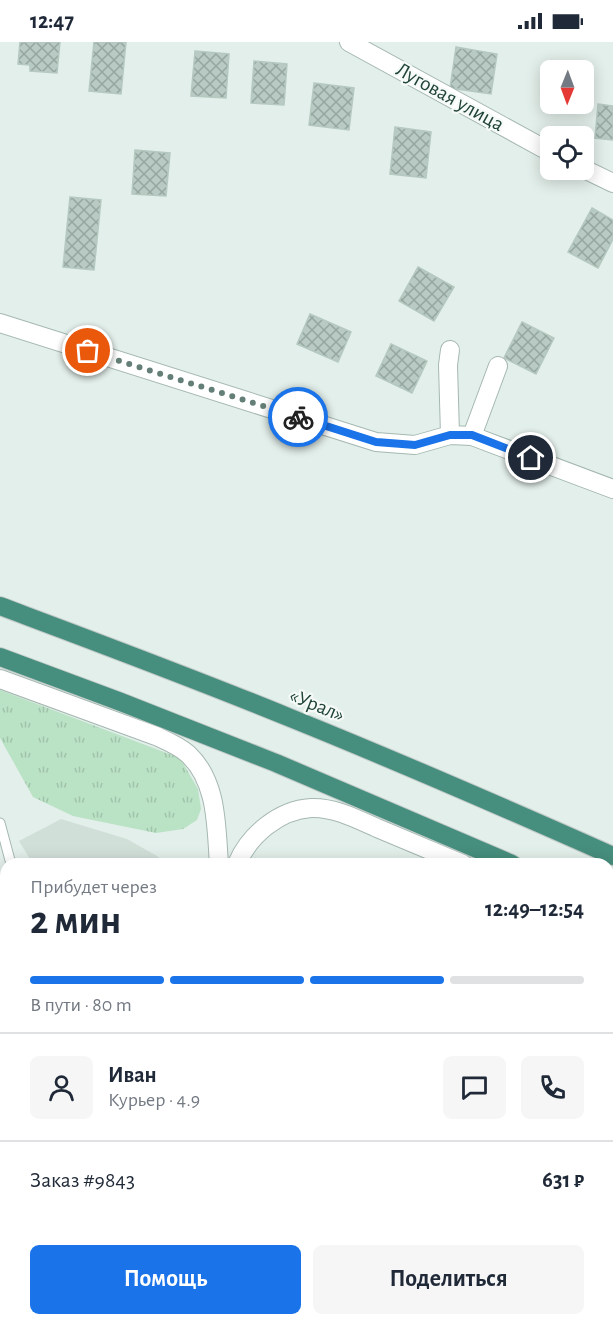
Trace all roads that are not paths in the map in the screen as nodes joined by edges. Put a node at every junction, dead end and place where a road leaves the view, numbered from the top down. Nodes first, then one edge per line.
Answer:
1 (349, 42) edge
2 (540, 147) edge
3 (594, 174) edge
4 (613, 183) edge
5 (0, 323) edge
6 (450, 350) dead end
7 (498, 366) dead end
8 (450, 435) junction
9 (472, 435) junction
10 (612, 484) edge
11 (0, 606) edge
12 (0, 657) edge
13 (0, 679) edge
14 (0, 823) edge
15 (613, 856) edge
16 (9, 858) edge
17 (219, 858) edge
18 (240, 858) edge
19 (449, 858) edge
20 (498, 858) edge

1 - 2 street, Луговая улица
3 - 4 street
5 - 8 street
6 - 8 street
7 - 9 street
8 - 9 street
9 - 10 street
11 - 15 highway, «Урал»
12 - 20 highway
13 - 17 street
14 - 16 lane
18 - 19 street

